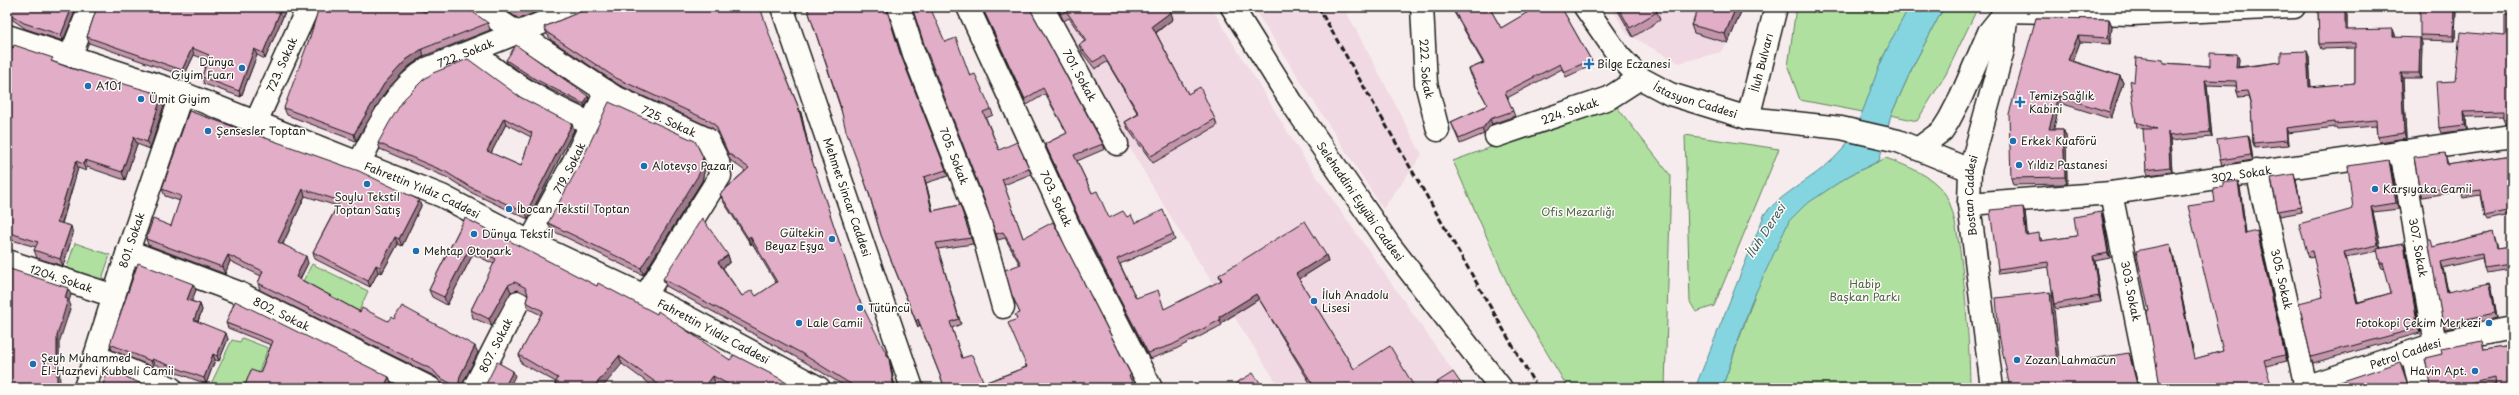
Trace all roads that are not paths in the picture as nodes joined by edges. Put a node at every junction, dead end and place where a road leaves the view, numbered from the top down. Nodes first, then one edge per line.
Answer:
1 (90, 7) edge
2 (308, 7) edge
3 (478, 7) edge
4 (582, 7) edge
5 (782, 7) edge
6 (899, 7) edge
7 (968, 7) edge
8 (1042, 7) edge
9 (1232, 7) edge
10 (1422, 7) edge
11 (1585, 7) edge
12 (1776, 7) edge
13 (2294, 7) edge
14 (2007, 9) edge
15 (517, 34) junction
16 (7, 36) edge
17 (473, 51) junction
18 (70, 57) junction
19 (1640, 78) junction
20 (606, 91) junction
21 (182, 93) junction
22 (1748, 118) junction
23 (256, 122) junction
24 (592, 124) junction
25 (1438, 130) dead end
26 (1496, 136) dead end
27 (2512, 136) edge
28 (1117, 144) dead end
29 (1919, 148) junction
30 (2401, 152) junction
31 (359, 163) junction
32 (1970, 170) junction
33 (2257, 171) junction
34 (2111, 193) junction
35 (1970, 204) junction
36 (530, 242) junction
37 (128, 251) junction
38 (7, 261) edge
39 (114, 296) junction
40 (645, 296) junction
41 (518, 302) dead end
42 (1003, 307) dead end
43 (2512, 328) edge
44 (2435, 344) junction
45 (2410, 352) junction
46 (95, 356) junction
47 (85, 388) edge
48 (171, 388) edge
49 (430, 388) edge
50 (474, 388) edge
51 (819, 388) edge
52 (912, 388) edge
53 (1151, 388) edge
54 (1501, 388) edge
55 (1992, 388) edge
56 (2150, 388) edge
57 (2304, 388) edge
58 (2421, 388) edge

1 - 18 street
2 - 23 street, 723. Sokak
3 - 15 street, 725. Sokak
4 - 15 street, 722. Sokak
5 - 52 street, Mehmet Sincar Caddesi
6 - 42 street, 705. Sokak
7 - 53 street, 703. Sokak
8 - 28 street, 701. Sokak
9 - 54 street, Selehaddini Eyyübi Caddesi
10 - 25 street, 222. Sokak
11 - 19 street, İstasyon Caddesi
12 - 22 street, İluh Bulvarı
13 - 14 street
14 - 29 street
14 - 32 street, Bostan Caddesi
15 - 17 street, 722. Sokak
15 - 20 street, 725. Sokak
16 - 18 street, Fahrettin Yıldız Caddesi
17 - 24 street
17 - 31 street, 722. Sokak
18 - 21 street, Fahrettin Yıldız Caddesi
19 - 22 street, İstasyon Caddesi
19 - 26 street, 224. Sokak
20 - 24 street, 719. Sokak
20 - 40 street, 725. Sokak
21 - 23 street, Fahrettin Yıldız Caddesi
21 - 37 street, 801. Sokak
22 - 29 street, İstasyon Caddesi
23 - 31 street, Fahrettin Yıldız Caddesi
24 - 36 street, 719. Sokak
27 - 30 street, 302. Sokak
29 - 32 street, İstasyon Caddesi
30 - 33 street, 302. Sokak
30 - 44 street, 307. Sokak
31 - 36 street, Fahrettin Yıldız Caddesi
32 - 35 street, Bostan Caddesi
33 - 34 street, 302. Sokak
33 - 57 street, 305. Sokak
34 - 35 street, 302. Sokak
34 - 56 street, 303. Sokak
35 - 55 street, Bostan Caddesi
36 - 40 street, Fahrettin Yıldız Caddesi
37 - 39 street, 801. Sokak
37 - 49 street, 802. Sokak
38 - 39 street, 1204. Sokak
39 - 46 street, 801. Sokak
40 - 51 street, Fahrettin Yıldız Caddesi
41 - 50 street, 807. Sokak
43 - 44 street, Petrol Caddesi
44 - 45 street, Petrol Caddesi
45 - 57 street, Petrol Caddesi
45 - 58 street
46 - 47 street, 801. Sokak
46 - 48 street

